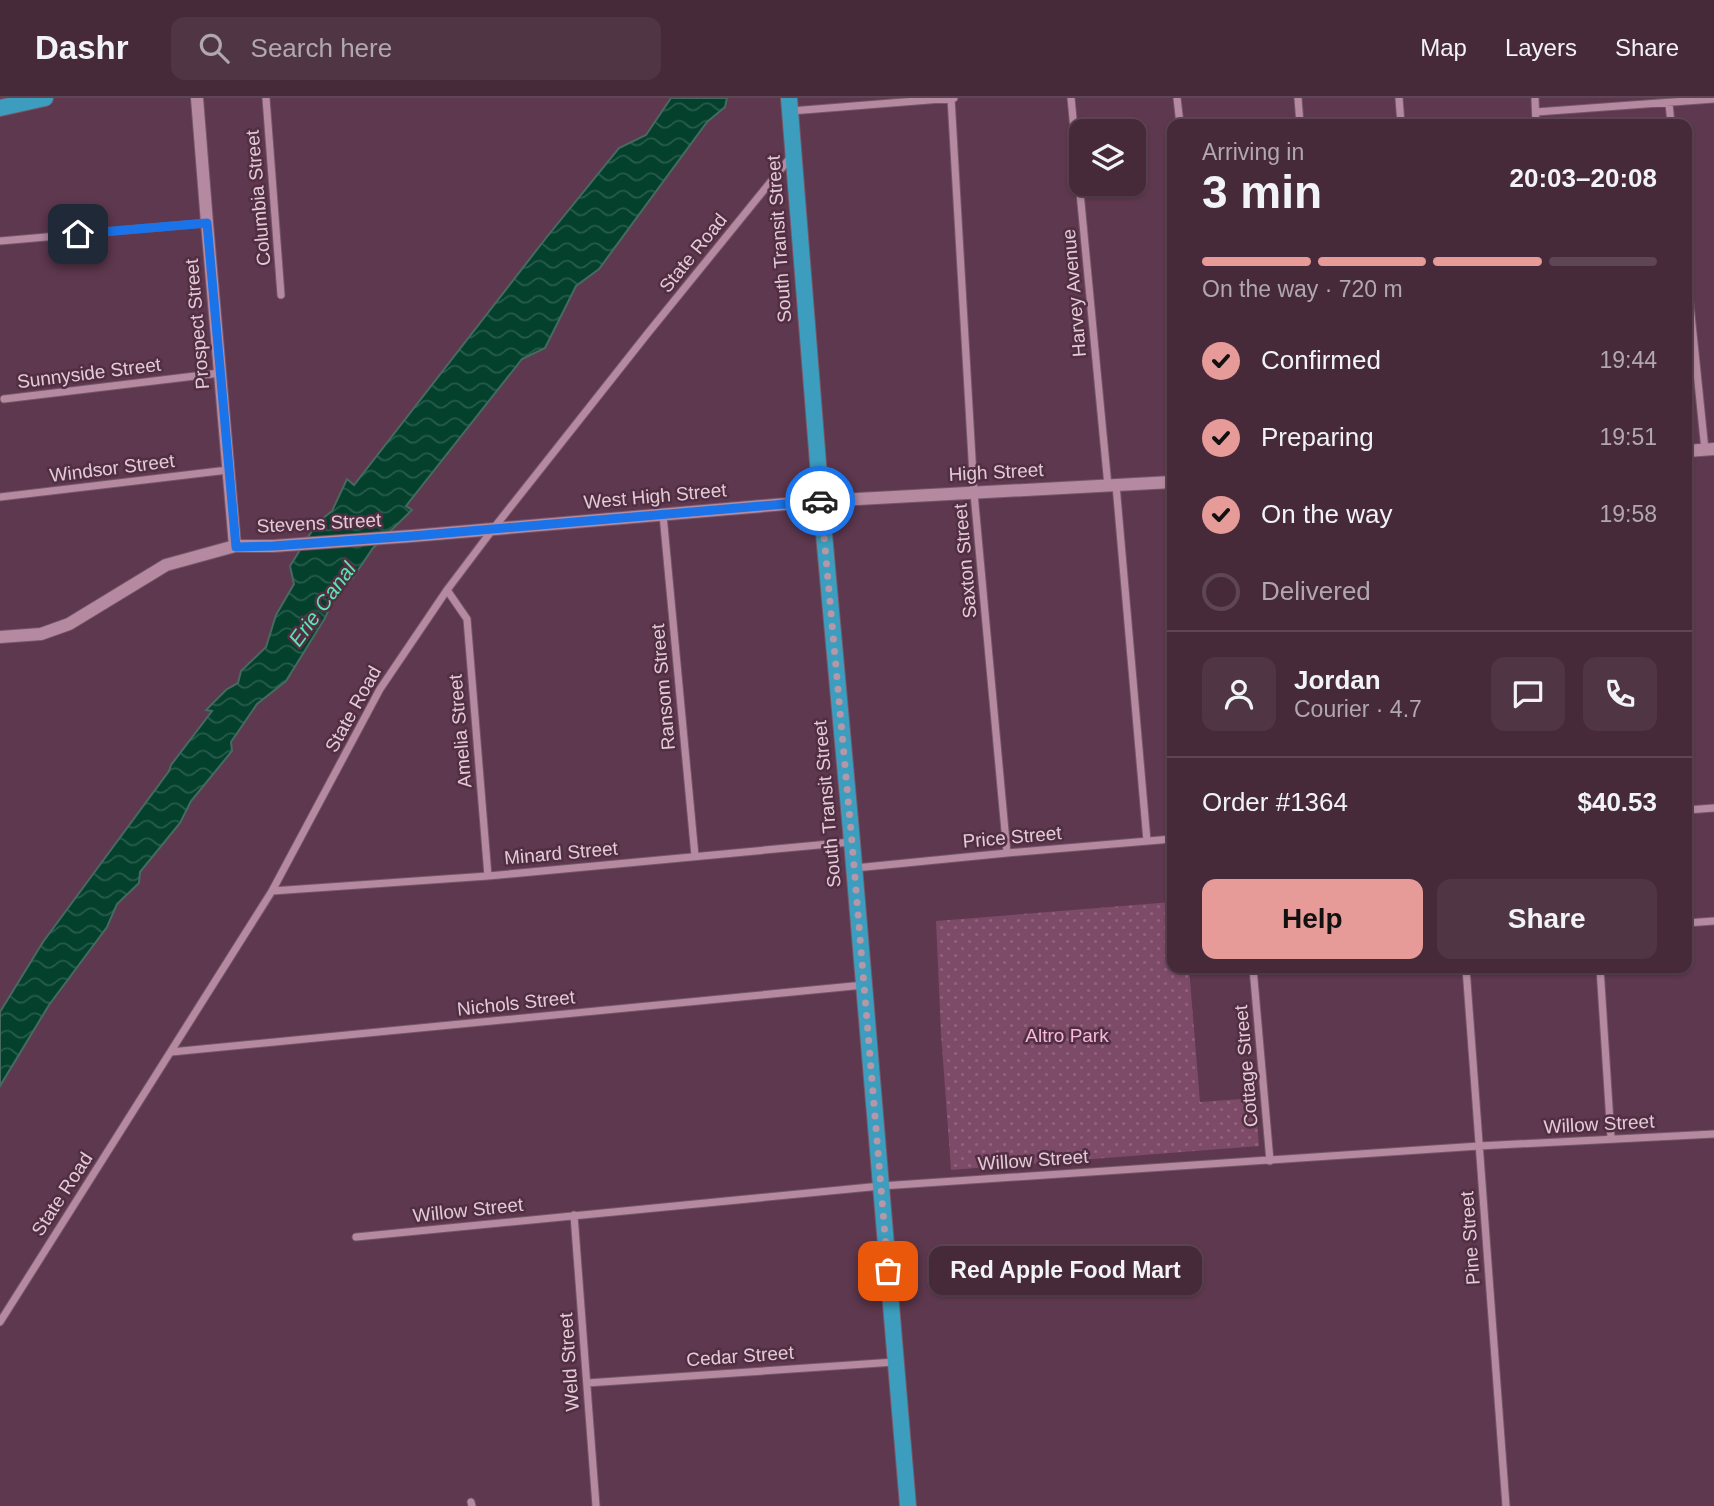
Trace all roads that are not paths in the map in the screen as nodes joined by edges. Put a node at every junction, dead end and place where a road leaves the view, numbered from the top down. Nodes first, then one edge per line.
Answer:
1 (46, 98) edge
2 (197, 98) edge
3 (266, 98) edge
4 (952, 98) edge
5 (1071, 98) edge
6 (1178, 98) edge
7 (1298, 98) edge
8 (1399, 98) edge
9 (1535, 98) edge
10 (1714, 99) edge
11 (1669, 103) junction
12 (790, 105) edge
13 (0, 108) edge
14 (1536, 112) junction
15 (1180, 119) edge
16 (1300, 119) edge
17 (1401, 119) edge
18 (1536, 119) edge
19 (1671, 119) edge
20 (794, 154) junction
21 (207, 223) junction
22 (0, 241) edge
23 (281, 295) dead end
24 (1692, 313) edge
25 (221, 373) junction
26 (4, 399) dead end
27 (1710, 449) edge
28 (1692, 451) edge
29 (228, 470) junction
30 (1167, 482) edge
31 (1112, 485) junction
32 (974, 493) junction
33 (0, 497) edge
34 (821, 501) junction
35 (663, 515) junction
36 (493, 529) junction
37 (236, 547) junction
38 (447, 590) junction
39 (0, 637) edge
40 (1714, 807) edge
41 (1692, 809) edge
42 (1167, 840) edge
43 (852, 842) junction
44 (1147, 842) junction
45 (1007, 853) junction
46 (695, 856) junction
47 (854, 868) junction
48 (488, 876) junction
49 (272, 891) junction
50 (1714, 921) edge
51 (1692, 923) edge
52 (1253, 973) edge
53 (1466, 973) edge
54 (1601, 973) edge
55 (864, 985) junction
56 (172, 1052) junction
57 (1714, 1133) edge
58 (1611, 1138) junction
59 (1479, 1146) junction
60 (1270, 1161) junction
61 (881, 1186) junction
62 (574, 1215) junction
63 (356, 1237) dead end
64 (0, 1322) edge
65 (896, 1362) junction
66 (587, 1383) junction
67 (596, 1506) edge
68 (908, 1506) edge
69 (1506, 1506) edge

1 - 13 highway
2 - 21 street, Prospect Street
3 - 23 street, Columbia Street
4 - 12 street
4 - 32 street, Saxton Street
5 - 31 street, Harvey Avenue
6 - 15 street
7 - 16 street
8 - 17 street
9 - 14 street
10 - 11 street
11 - 14 street
11 - 19 street
12 - 20 highway, South Transit Street
14 - 18 street
20 - 34 highway, South Transit Street
20 - 36 street, State Road
21 - 22 street
21 - 25 street, Prospect Street
24 - 27 street
25 - 26 street, Sunnyside Street
25 - 29 street, Prospect Street
27 - 28 street
29 - 33 street, Windsor Street
29 - 37 street, Prospect Street
30 - 31 street, High Street
31 - 32 street, High Street
31 - 44 street, Harvey Avenue
32 - 34 street, High Street
32 - 45 street, Saxton Street
34 - 35 street, West High Street
34 - 43 highway, South Transit Street
35 - 36 street, West High Street
35 - 46 street, Ransom Street
36 - 37 street, Stevens Street
36 - 38 street, State Road
37 - 39 street, Stevens Street
38 - 48 street, Amelia Street
38 - 49 street, State Road
40 - 41 street
42 - 44 street, Price Street
43 - 46 street, Minard Street
43 - 47 highway, South Transit Street
44 - 45 street, Price Street
45 - 47 street, Price Street
46 - 48 street, Minard Street
47 - 55 highway, South Transit Street
48 - 49 street, Minard Street
49 - 56 street, State Road
50 - 51 street
52 - 60 street, Cottage Street
53 - 59 street, Pine Street
54 - 58 street
55 - 56 street, Nichols Street
55 - 61 highway, South Transit Street
56 - 64 street, State Road
57 - 58 street, Willow Street
58 - 59 street, Willow Street
59 - 60 street, Willow Street
59 - 69 street, Pine Street
60 - 61 street, Willow Street
61 - 62 street, Willow Street
61 - 65 highway, South Transit Street
62 - 63 street, Willow Street
62 - 66 street, Weld Street
65 - 66 street, Cedar Street
65 - 68 highway, South Transit Street
66 - 67 street, Weld Street

